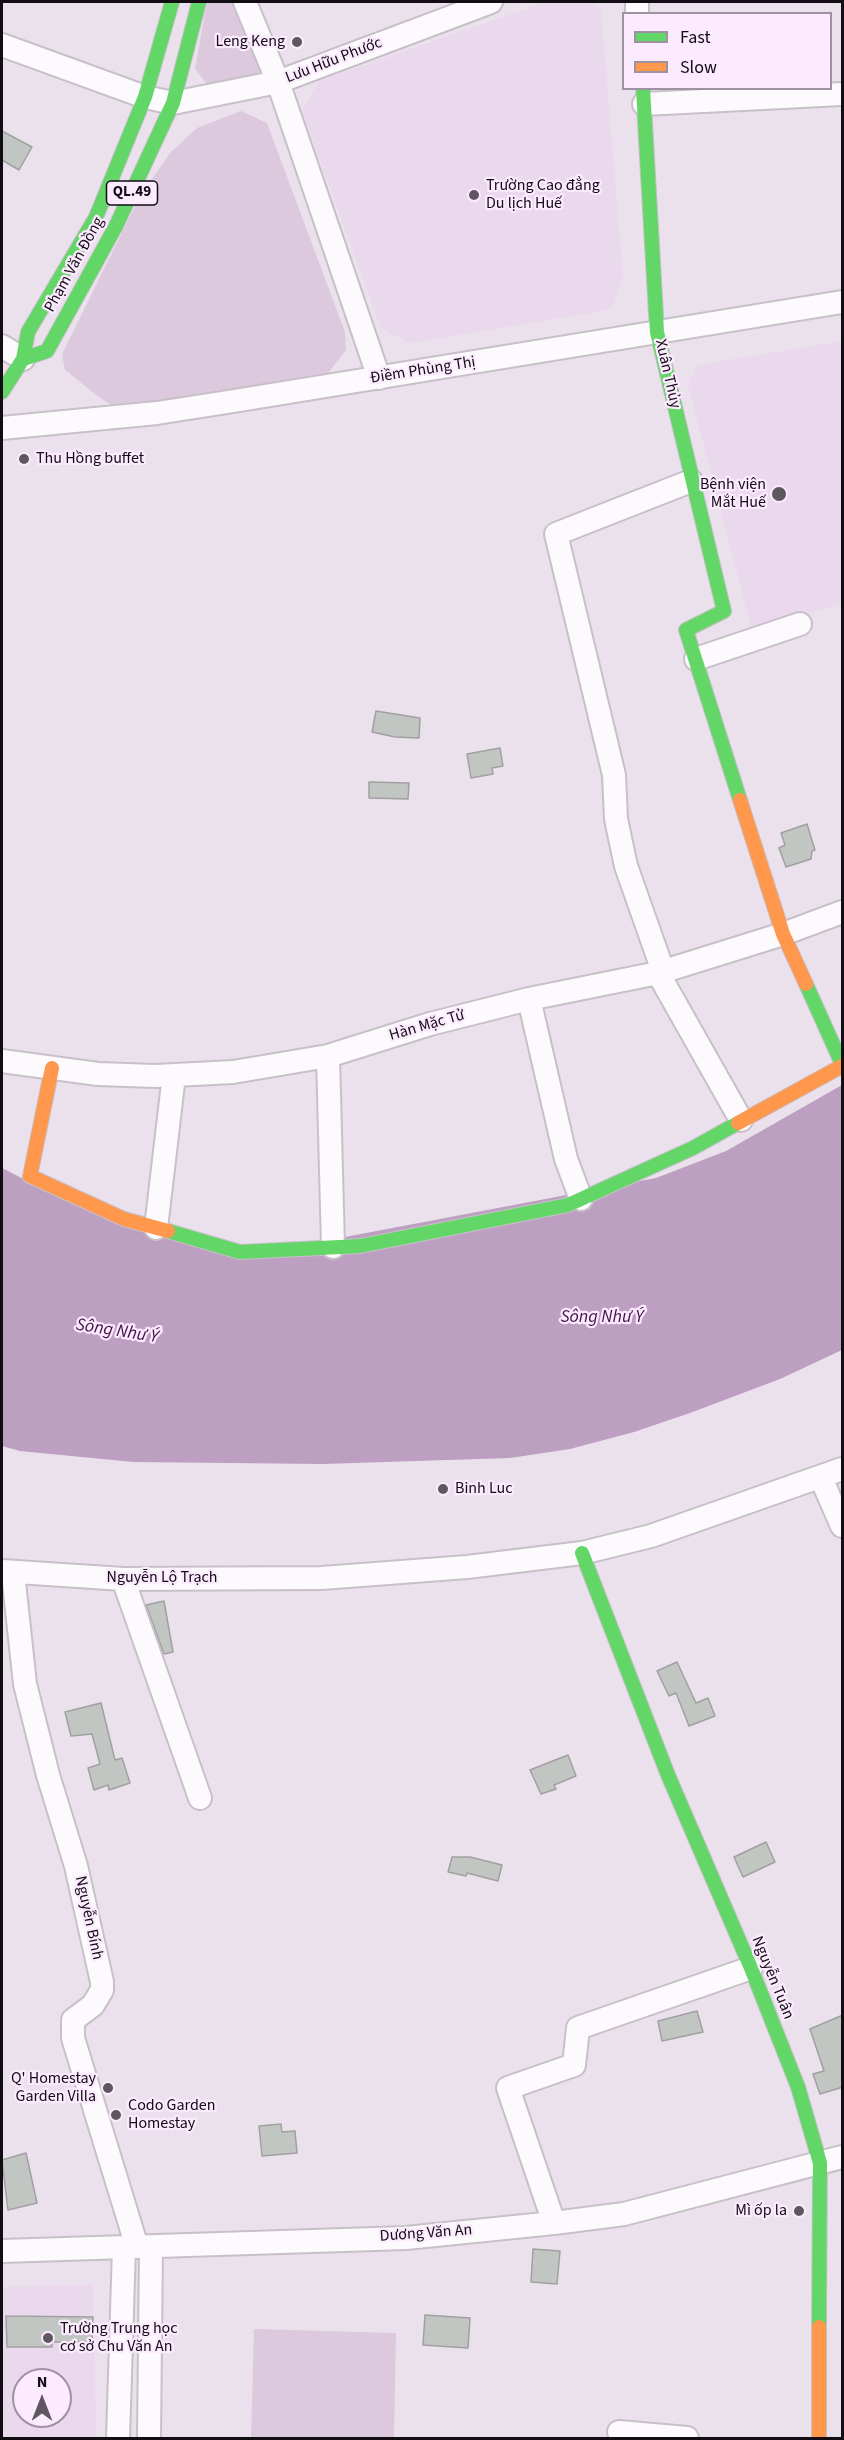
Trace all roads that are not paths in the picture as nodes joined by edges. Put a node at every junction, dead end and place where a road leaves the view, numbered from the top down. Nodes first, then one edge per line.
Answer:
1 (172, 2) edge
2 (199, 2) edge
3 (246, 2) edge
4 (491, 2) edge
5 (437, 12) edge
6 (2, 45) edge
7 (278, 82) junction
8 (843, 94) edge
9 (643, 96) edge
10 (145, 97) junction
11 (173, 103) junction
12 (843, 302) edge
13 (657, 332) junction
14 (2, 346) edge
15 (23, 359) junction
16 (379, 378) junction
17 (2, 392) edge
18 (2, 428) edge
19 (691, 481) junction
20 (800, 624) dead end
21 (696, 659) junction
22 (843, 912) edge
23 (783, 934) junction
24 (661, 972) junction
25 (529, 999) junction
26 (328, 1056) junction
27 (2, 1061) edge
28 (843, 1065) edge
29 (52, 1068) junction
30 (174, 1075) junction
31 (741, 1120) junction
32 (581, 1199) junction
33 (156, 1228) junction
34 (333, 1247) junction
35 (843, 1469) edge
36 (821, 1478) junction
37 (843, 1526) edge
38 (582, 1553) junction
39 (7, 1572) edge
40 (123, 1579) junction
41 (200, 1797) dead end
42 (751, 1968) junction
43 (843, 2157) edge
44 (820, 2163) junction
45 (554, 2223) junction
46 (137, 2248) junction
47 (2, 2251) edge
48 (619, 2432) dead end
49 (118, 2439) edge
50 (149, 2439) edge
51 (687, 2439) edge
52 (819, 2439) edge

1 - 10 street, Phạm Văn Đồng / QL.49
2 - 11 street, Phạm Văn Đồng / QL.49
3 - 7 street
4 - 5 street, Lưu Hữu Phước
5 - 7 street, Lưu Hữu Phước
6 - 10 street
7 - 11 street, Lưu Hữu Phước
7 - 16 street
8 - 9 street
9 - 13 street, Xuân Thủy
10 - 11 street
10 - 15 street, Phạm Văn Đồng / QL.49
11 - 15 street, Phạm Văn Đồng / QL.49
12 - 13 street, Điềm Phùng Thị
13 - 16 street, Điềm Phùng Thị
13 - 19 street, Xuân Thủy
14 - 15 street
15 - 17 street, Phạm Văn Đồng / QL.49
16 - 18 street, Điềm Phùng Thị
19 - 21 street, Xuân Thủy
19 - 24 street
20 - 21 street
21 - 23 street
22 - 23 street, Hàn Mặc Tử
23 - 24 street, Hàn Mặc Tử
23 - 28 street
24 - 25 street, Hàn Mặc Tử
24 - 31 street
25 - 26 street, Hàn Mặc Tử
25 - 32 street
26 - 30 street, Hàn Mặc Tử
26 - 34 street
27 - 29 street, Hàn Mặc Tử
28 - 31 street
29 - 30 street, Hàn Mặc Tử
29 - 33 street
30 - 33 street
31 - 32 street
32 - 34 street
33 - 34 street
35 - 36 street, Nguyễn Lộ Trạch
36 - 37 street
36 - 38 street, Nguyễn Lộ Trạch
38 - 40 street, Nguyễn Lộ Trạch
38 - 42 street, Nguyễn Tuân
39 - 40 street, Nguyễn Lộ Trạch
39 - 46 street, Nguyễn Bính
40 - 41 street
42 - 44 street, Nguyễn Tuân
42 - 45 street
43 - 44 street, Dương Văn An
44 - 45 street, Dương Văn An
44 - 52 street, Nguyễn Tuân
45 - 46 street, Dương Văn An
46 - 47 street, Dương Văn An
46 - 49 street
46 - 50 street
48 - 51 street

